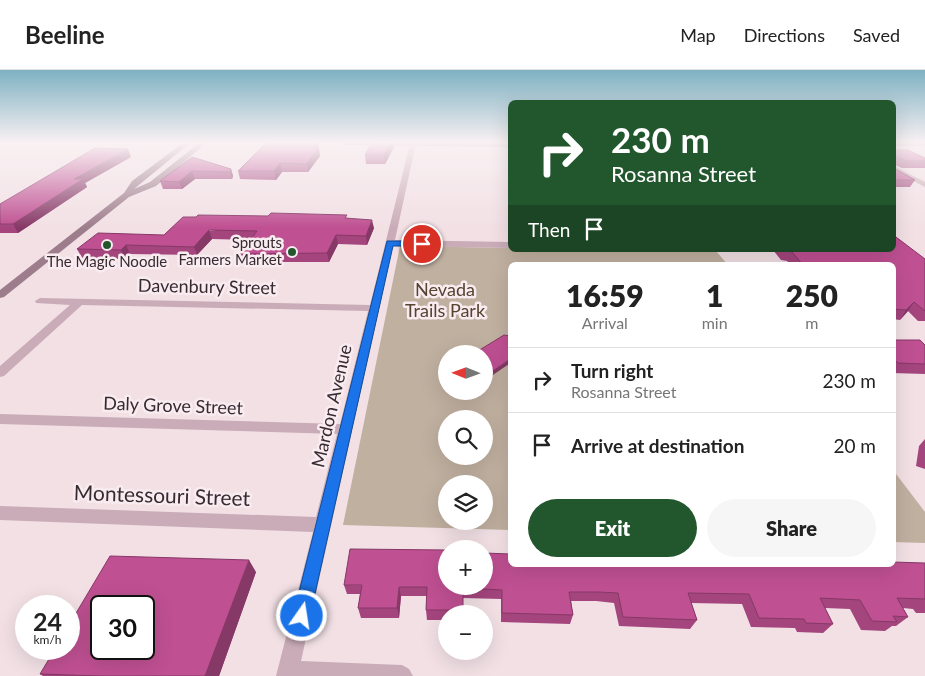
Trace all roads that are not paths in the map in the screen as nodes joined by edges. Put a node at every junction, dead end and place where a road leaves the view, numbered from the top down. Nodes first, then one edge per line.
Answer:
1 (150, 171) edge
2 (169, 171) edge
3 (407, 171) edge
4 (900, 171) edge
5 (925, 185) edge
6 (126, 195) junction
7 (389, 243) junction
8 (508, 245) edge
9 (0, 295) edge
10 (40, 301) dead end
11 (79, 302) junction
12 (374, 308) junction
13 (0, 373) edge
14 (0, 419) edge
15 (346, 429) junction
16 (0, 513) edge
17 (323, 525) junction
18 (288, 674) edge
19 (402, 676) edge

1 - 6 main road
2 - 6 main road
3 - 7 street, Mardon Avenue
4 - 5 street
6 - 9 main road
7 - 8 street
7 - 12 street, Mardon Avenue
10 - 11 street, Davenbury Street
11 - 12 street, Davenbury Street
11 - 13 street
12 - 15 street, Mardon Avenue
14 - 15 street, Daly Grove Street
15 - 17 street, Mardon Avenue
16 - 17 street, Montessouri Street
17 - 18 street, Mardon Avenue
18 - 19 street

